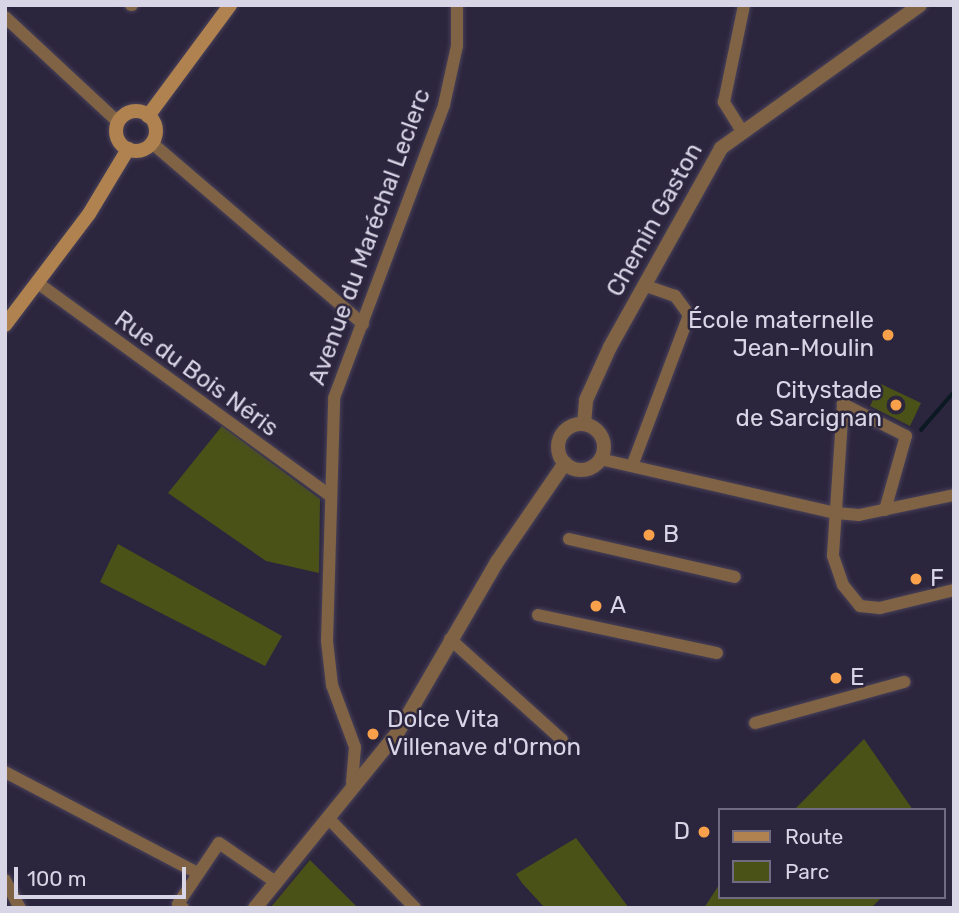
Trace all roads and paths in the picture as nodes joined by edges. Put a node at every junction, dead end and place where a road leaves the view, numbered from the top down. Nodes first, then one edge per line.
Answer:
1 (230, 5) edge
2 (457, 5) edge
3 (744, 5) edge
4 (916, 6) edge
5 (5, 17) edge
6 (148, 116) junction
7 (118, 122) junction
8 (740, 128) junction
9 (152, 143) junction
10 (128, 149) junction
11 (39, 284) junction
12 (646, 286) junction
13 (363, 324) junction
14 (5, 325) edge
15 (584, 424) junction
16 (600, 460) junction
17 (565, 463) junction
18 (632, 466) junction
19 (329, 495) junction
20 (954, 495) edge
21 (886, 510) junction
22 (836, 513) junction
23 (569, 539) dead end
24 (735, 577) dead end
25 (954, 590) edge
26 (538, 615) dead end
27 (450, 639) junction
28 (716, 653) dead end
29 (904, 682) dead end
30 (755, 723) dead end
31 (562, 740) dead end
32 (5, 772) edge
33 (352, 782) junction
34 (331, 821) junction
35 (197, 873) junction
36 (5, 880) edge
37 (277, 883) junction
38 (20, 908) edge
39 (183, 908) edge
40 (255, 908) edge
41 (415, 908) edge

1 - 6 main road
2 - 13 street, Avenue du Maréchal Leclerc
3 - 8 street
4 - 8 street, Chemin Gaston
5 - 7 street
6 - 7 main road
6 - 9 main road
7 - 10 main road
8 - 12 street, Chemin Gaston
9 - 10 main road
9 - 13 street
10 - 11 main road
11 - 14 main road
11 - 19 street, Rue du Bois Néris
12 - 15 street, Chemin Gaston
12 - 18 street
13 - 19 street, Avenue du Maréchal Leclerc
15 - 16 street
15 - 17 street
16 - 17 street
16 - 18 street
17 - 27 street
18 - 22 street
19 - 33 street, Avenue du Maréchal Leclerc
20 - 21 street
21 - 22 street
21 - 22 street
22 - 25 street
23 - 24 street
26 - 28 street
27 - 31 street
27 - 33 street
29 - 30 street
32 - 35 street
33 - 34 street, Avenue du Maréchal Leclerc
34 - 37 street, Avenue du Maréchal Leclerc
34 - 41 street
35 - 37 street
35 - 39 street
36 - 38 street
37 - 40 street, Avenue du Maréchal Leclerc

